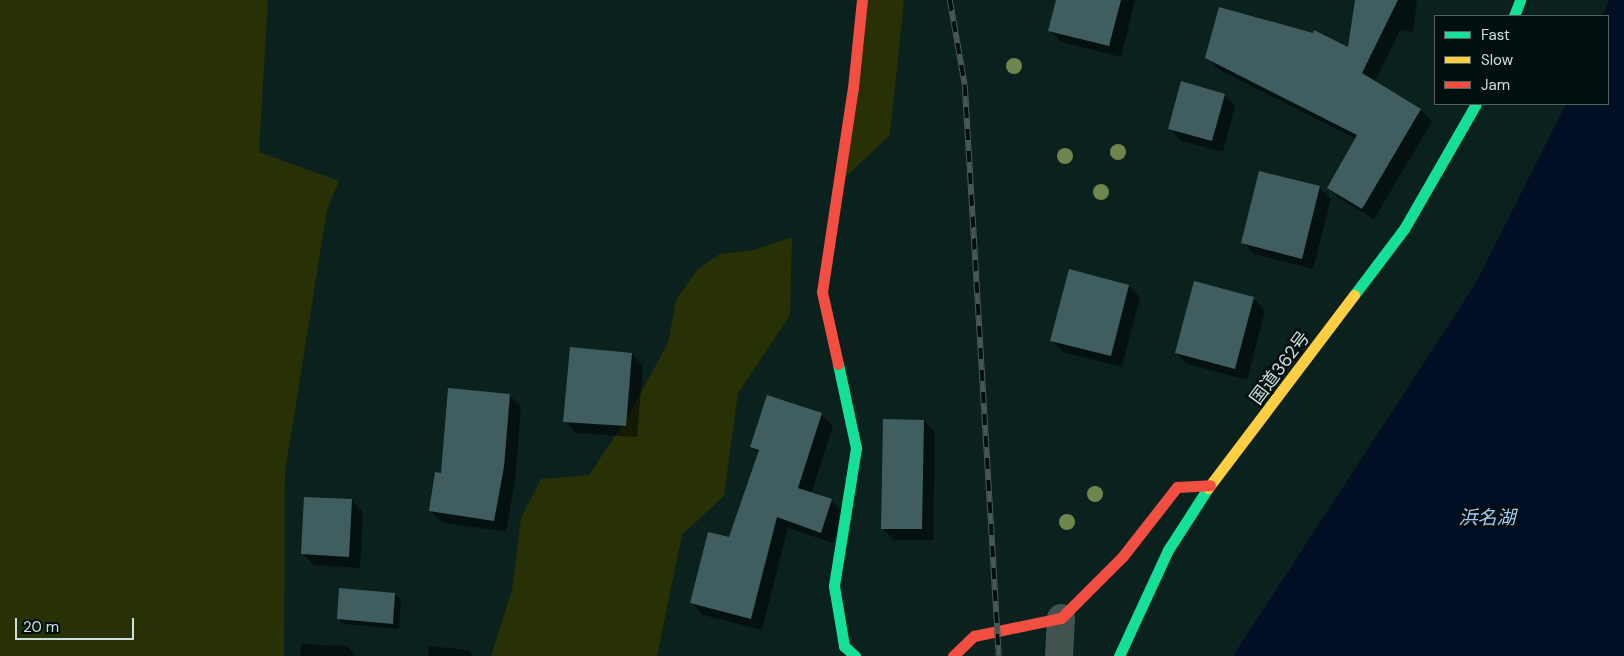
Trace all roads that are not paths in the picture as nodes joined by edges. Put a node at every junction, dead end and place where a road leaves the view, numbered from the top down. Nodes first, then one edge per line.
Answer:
1 (862, 0) edge
2 (1520, 0) edge
3 (1514, 15) edge
4 (1475, 105) edge
5 (1210, 485) junction
6 (1061, 618) junction
7 (855, 656) edge
8 (953, 656) edge
9 (1059, 656) edge
10 (1119, 656) edge

1 - 7 main road
2 - 3 main road
4 - 5 main road, 国道362号
5 - 6 main road
5 - 10 main road, 国道362号
6 - 8 main road
6 - 9 street

